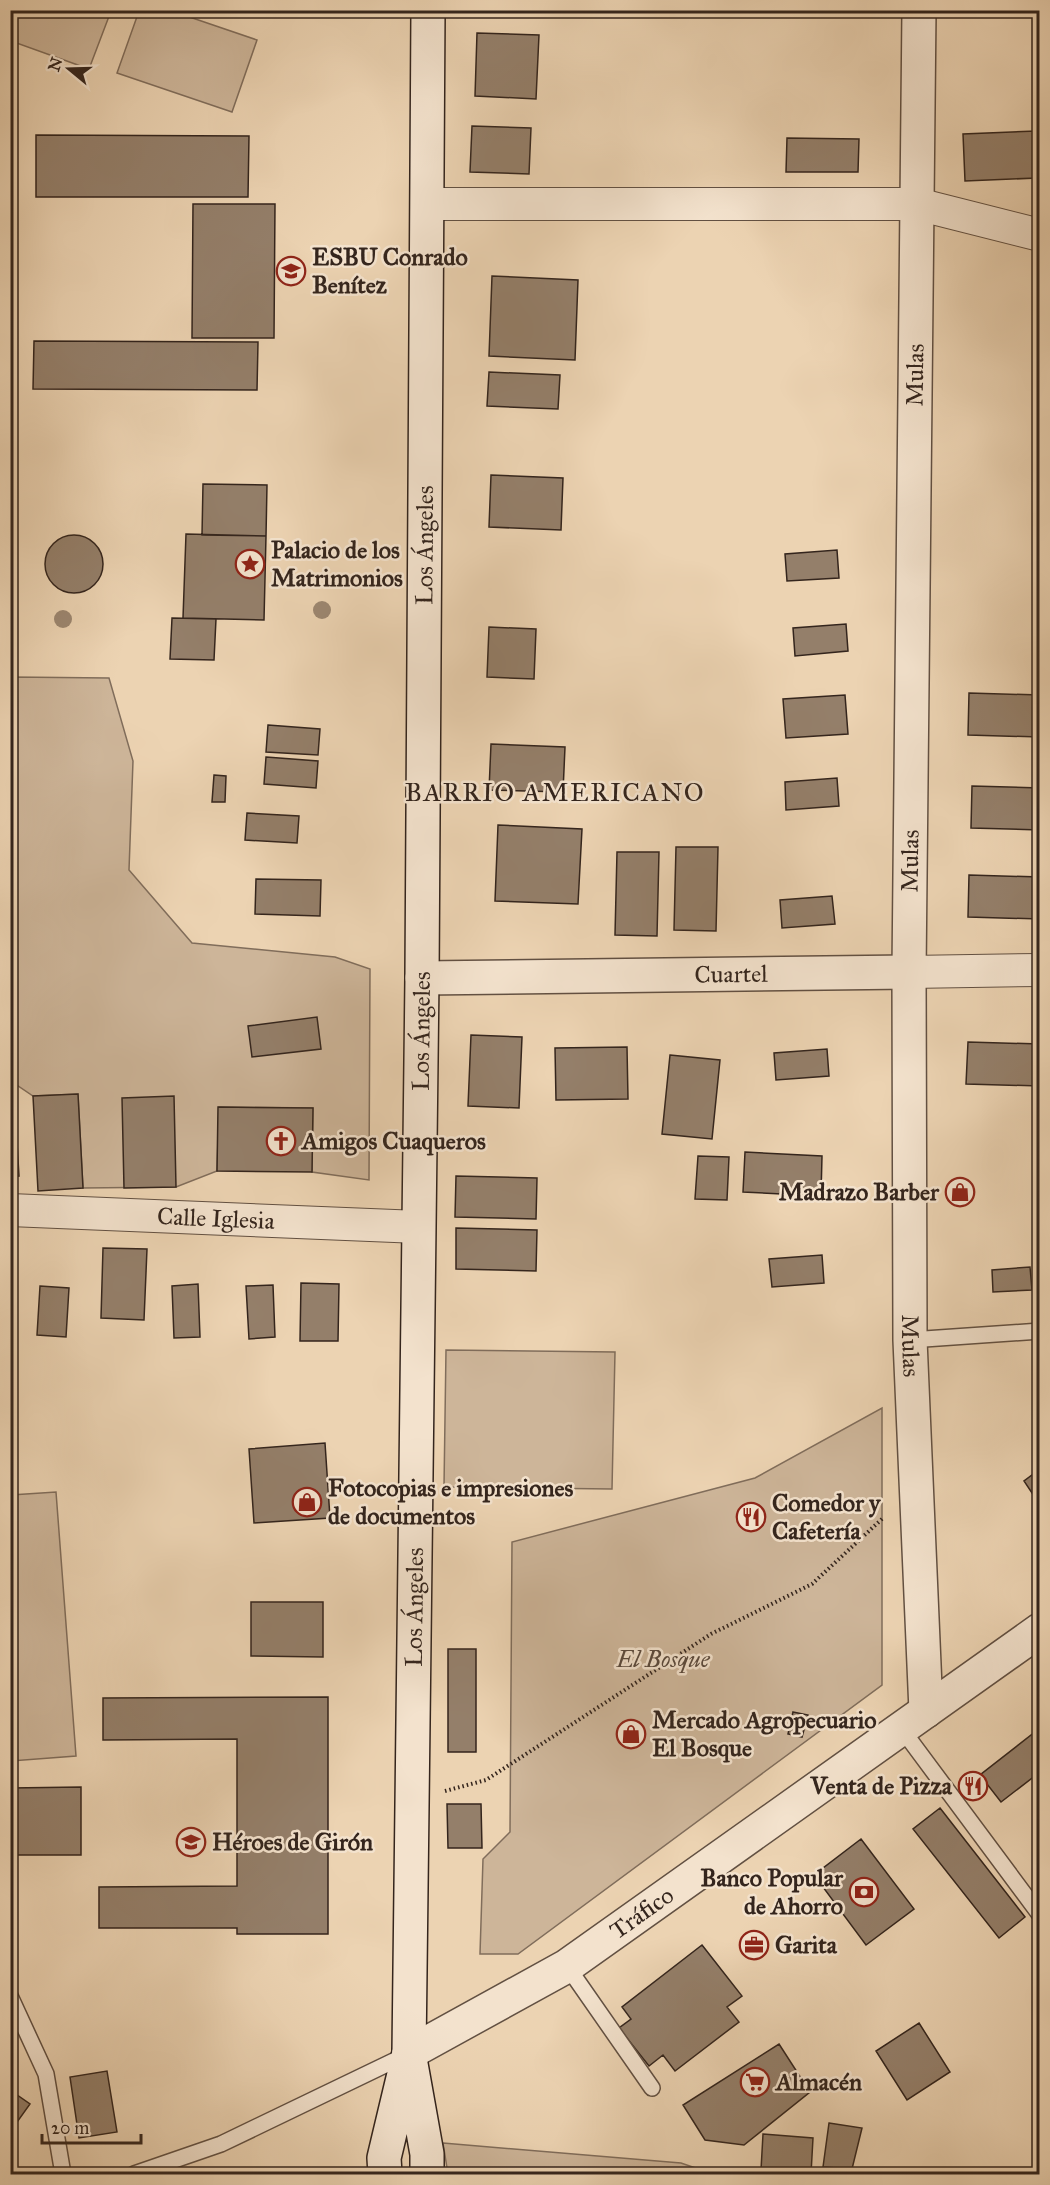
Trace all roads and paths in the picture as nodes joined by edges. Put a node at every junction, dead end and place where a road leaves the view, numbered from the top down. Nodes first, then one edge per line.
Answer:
1 (428, 10) edge
2 (919, 10) edge
3 (428, 204) junction
4 (917, 204) junction
5 (1040, 235) edge
6 (1040, 970) edge
7 (909, 972) junction
8 (422, 978) junction
9 (10, 1209) edge
10 (419, 1227) junction
11 (1040, 1332) edge
12 (910, 1340) junction
13 (916, 1488) junction
14 (1040, 1630) edge
15 (913, 1720) junction
16 (412, 1799) junction
17 (1040, 1915) edge
18 (567, 1966) junction
19 (10, 1996) edge
20 (409, 2053) junction
21 (652, 2088) dead end
22 (427, 2164) edge
23 (384, 2167) edge
24 (63, 2175) edge
25 (134, 2175) edge

1 - 3 street, Los Ángeles
2 - 4 street, Mulas
3 - 4 street
3 - 8 street, Los Ángeles
4 - 5 street
4 - 7 street, Mulas
6 - 7 street, Cuartel
7 - 8 street, Cuartel
7 - 12 street, Mulas
8 - 10 street, Los Ángeles
9 - 10 street, Calle Iglesia
10 - 16 street, Los Ángeles
11 - 12 lane
12 - 13 street, Mulas
13 - 15 street, Mulas
13 - 16 path
14 - 15 street, Tráfico
15 - 17 lane
15 - 18 street, Tráfico
16 - 20 street, Los Ángeles
18 - 20 street, Tráfico
18 - 21 lane
19 - 24 lane
20 - 22 street
20 - 23 street
20 - 25 lane

